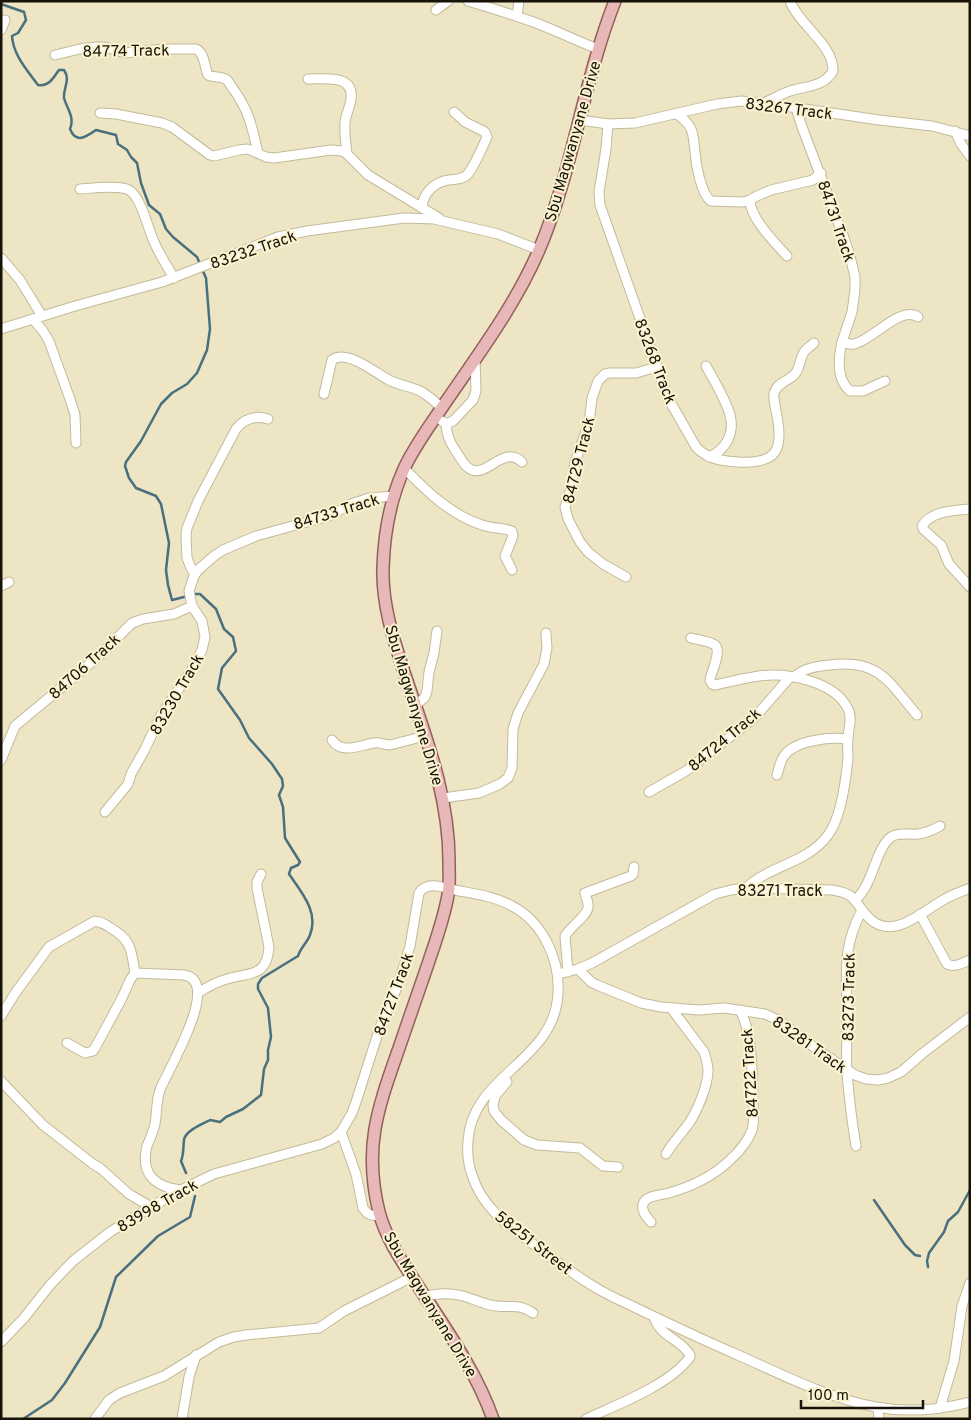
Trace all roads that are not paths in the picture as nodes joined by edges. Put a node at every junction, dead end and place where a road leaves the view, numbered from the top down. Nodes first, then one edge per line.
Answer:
1 (448, 1) edge
2 (468, 1) edge
3 (520, 1) edge
4 (615, 1) edge
5 (790, 1) edge
6 (436, 10) dead end
7 (517, 16) junction
8 (5, 20) dead end
9 (1, 30) edge
10 (598, 49) junction
11 (54, 55) dead end
12 (308, 79) dead end
13 (764, 103) junction
14 (796, 108) junction
15 (454, 112) dead end
16 (100, 113) dead end
17 (677, 114) junction
18 (580, 120) junction
19 (608, 124) junction
20 (955, 131) junction
21 (970, 136) edge
22 (258, 153) junction
23 (347, 154) junction
24 (970, 156) edge
25 (821, 173) junction
26 (80, 189) dead end
27 (750, 200) junction
28 (422, 208) junction
29 (441, 220) junction
30 (539, 250) junction
31 (787, 256) dead end
32 (1, 258) edge
33 (174, 278) junction
34 (42, 316) junction
35 (918, 317) dead end
36 (33, 319) junction
37 (1, 329) edge
38 (842, 342) junction
39 (814, 343) dead end
40 (475, 358) junction
41 (706, 366) dead end
42 (657, 367) junction
43 (885, 381) dead end
44 (324, 394) dead end
45 (439, 411) junction
46 (268, 419) dead end
47 (446, 424) junction
48 (76, 443) dead end
49 (709, 457) junction
50 (522, 462) dead end
51 (404, 468) junction
52 (395, 496) junction
53 (970, 509) edge
54 (512, 570) dead end
55 (196, 574) junction
56 (626, 577) dead end
57 (970, 587) edge
58 (192, 606) junction
59 (437, 631) dead end
60 (546, 633) dead end
61 (691, 638) dead end
62 (792, 677) junction
63 (415, 706) junction
64 (917, 715) dead end
65 (425, 736) junction
66 (848, 739) junction
67 (332, 740) dead end
68 (1, 760) edge
69 (777, 775) dead end
70 (649, 792) dead end
71 (443, 798) junction
72 (105, 812) dead end
73 (940, 826) dead end
74 (634, 867) dead end
75 (261, 874) dead end
76 (746, 888) junction
77 (970, 888) edge
78 (449, 889) junction
79 (855, 900) junction
80 (862, 910) junction
81 (920, 914) junction
82 (970, 960) edge
83 (578, 969) junction
84 (568, 972) junction
85 (135, 973) junction
86 (558, 974) junction
87 (198, 993) junction
88 (671, 1008) junction
89 (740, 1010) junction
90 (1, 1016) edge
91 (970, 1017) edge
92 (67, 1043) dead end
93 (520, 1062) junction
94 (847, 1070) junction
95 (1, 1081) edge
96 (343, 1128) junction
97 (856, 1146) dead end
98 (666, 1154) dead end
99 (618, 1167) dead end
100 (181, 1190) junction
101 (150, 1207) junction
102 (380, 1216) junction
103 (651, 1222) dead end
104 (412, 1277) junction
105 (970, 1283) edge
106 (424, 1296) junction
107 (533, 1314) dead end
108 (654, 1317) junction
109 (1, 1342) edge
110 (196, 1355) junction
111 (970, 1402) edge
112 (878, 1408) junction
113 (940, 1408) junction
114 (95, 1419) edge
115 (182, 1419) edge
116 (493, 1419) edge
117 (586, 1419) edge
118 (879, 1419) edge

1 - 6 street
2 - 7 street
3 - 7 street
4 - 10 main road, Sbu Magwanyane Drive
5 - 13 street
7 - 10 street
8 - 9 street
10 - 18 main road, Sbu Magwanyane Drive
11 - 22 street, 84774 Track
12 - 23 street
13 - 14 street, 83267 Track
13 - 17 street, 83267 Track
14 - 20 street, 83267 Track
14 - 25 street, 84731 Track
15 - 28 street
16 - 22 street
17 - 19 street, 83267 Track
17 - 27 street
18 - 19 street, 83267 Track
18 - 30 main road, Sbu Magwanyane Drive
19 - 42 street, 83268 Track
20 - 21 street, 83267 Track
20 - 24 street
22 - 23 street
23 - 28 street
25 - 27 street
25 - 38 street, 84731 Track
26 - 33 street
27 - 31 street
28 - 29 street
29 - 30 street, 83232 Track
29 - 33 street, 83232 Track
30 - 40 main road, Sbu Magwanyane Drive
32 - 34 street
33 - 34 street, 83232 Track
34 - 36 street, 83232 Track
35 - 38 street
36 - 37 street, 83232 Track
36 - 48 street
38 - 43 street, 84731 Track
39 - 49 street
40 - 45 main road, Sbu Magwanyane Drive
40 - 47 street
41 - 49 street
42 - 49 street, 83268 Track
42 - 56 street, 84729 Track
44 - 45 street
45 - 47 street
45 - 51 main road, Sbu Magwanyane Drive
46 - 55 street
47 - 50 street
51 - 52 main road, Sbu Magwanyane Drive
51 - 54 street
52 - 55 street, 84733 Track
52 - 63 main road, Sbu Magwanyane Drive
53 - 57 street
55 - 58 street, 83230 Track
58 - 68 street, 84706 Track
58 - 72 street, 83230 Track
59 - 63 street
60 - 71 street
61 - 62 street
62 - 64 street
62 - 66 street
62 - 70 street, 84724 Track
63 - 65 main road, Sbu Magwanyane Drive
65 - 67 street
65 - 71 main road, Sbu Magwanyane Drive
66 - 69 street
66 - 76 street
71 - 78 main road, Sbu Magwanyane Drive
73 - 79 street
74 - 84 street
75 - 87 street
76 - 79 street, 83271 Track
76 - 83 street, 83271 Track
77 - 81 street
78 - 86 street, 58251 Street
78 - 96 street, 84727 Track
78 - 102 main road, Sbu Magwanyane Drive
79 - 80 street
80 - 81 street
80 - 94 street, 83273 Track
81 - 82 street
83 - 84 street, 83271 Track
83 - 88 street, 83281 Track
84 - 86 street, 83271 Track
85 - 87 street
85 - 90 street
85 - 92 street
86 - 93 street, 58251 Street
87 - 100 street
88 - 89 street, 83281 Track
88 - 98 street
89 - 94 street, 83281 Track
89 - 103 street, 84722 Track
91 - 94 street, 83281 Track
93 - 99 street
93 - 108 street, 58251 Street
94 - 97 street, 83273 Track
95 - 101 street
96 - 100 street, 83998 Track
96 - 102 street
100 - 101 street, 83998 Track
101 - 109 street, 83998 Track
102 - 104 main road, Sbu Magwanyane Drive
104 - 106 main road, Sbu Magwanyane Drive
104 - 110 street
105 - 113 street
106 - 107 street
106 - 116 main road, Sbu Magwanyane Drive
108 - 112 street, 58251 Street
108 - 117 street
110 - 114 street
110 - 115 street
111 - 113 street, 58251 Street
112 - 113 street, 58251 Street
112 - 118 street

